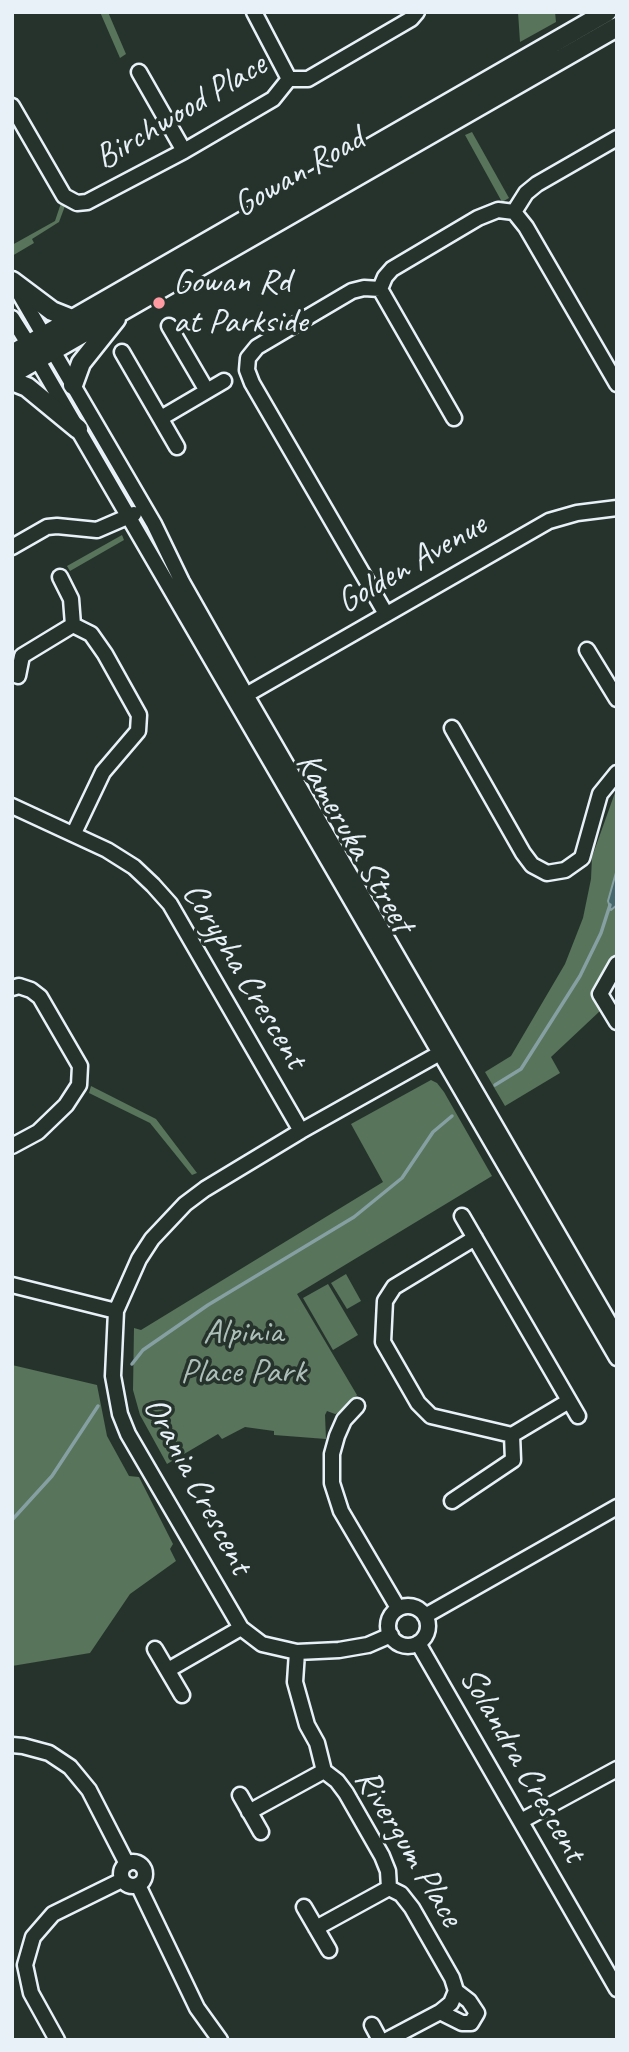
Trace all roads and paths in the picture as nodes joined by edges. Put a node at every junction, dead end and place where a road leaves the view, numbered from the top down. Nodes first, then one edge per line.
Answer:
1 (254, 12) edge
2 (417, 12) edge
3 (607, 12) edge
4 (617, 27) edge
5 (139, 72) dead end
6 (289, 79) junction
7 (12, 106) edge
8 (617, 138) edge
9 (184, 151) junction
10 (514, 212) junction
11 (12, 281) edge
12 (380, 289) junction
13 (120, 313) junction
14 (12, 318) edge
15 (72, 319) junction
16 (170, 326) dead end
17 (41, 348) junction
18 (122, 352) dead end
19 (12, 354) edge
20 (12, 374) edge
21 (12, 381) edge
22 (224, 382) dead end
23 (73, 384) junction
24 (617, 384) edge
25 (207, 391) junction
26 (161, 418) junction
27 (454, 418) dead end
28 (78, 429) junction
29 (177, 447) dead end
30 (617, 508) edge
31 (145, 509) junction
32 (129, 517) junction
33 (14, 543) edge
34 (60, 577) dead end
35 (386, 614) junction
36 (73, 625) junction
37 (587, 650) dead end
38 (17, 653) edge
39 (18, 676) dead end
40 (246, 695) junction
41 (617, 699) edge
42 (452, 728) dead end
43 (617, 773) edge
44 (12, 806) edge
45 (74, 833) junction
46 (617, 964) edge
47 (12, 989) edge
48 (617, 1023) edge
49 (445, 1050) junction
50 (301, 1131) junction
51 (12, 1146) edge
52 (462, 1216) dead end
53 (475, 1238) junction
54 (12, 1285) edge
55 (116, 1311) junction
56 (617, 1336) edge
57 (617, 1358) edge
58 (569, 1401) junction
59 (357, 1406) dead end
60 (578, 1416) dead end
61 (512, 1435) junction
62 (452, 1501) dead end
63 (617, 1507) edge
64 (398, 1608) junction
65 (425, 1616) junction
66 (241, 1628) junction
67 (391, 1635) junction
68 (418, 1643) junction
69 (155, 1649) dead end
70 (297, 1652) junction
71 (168, 1670) junction
72 (182, 1695) dead end
73 (12, 1745) edge
74 (617, 1769) edge
75 (324, 1771) junction
76 (240, 1795) dead end
77 (249, 1812) junction
78 (521, 1821) junction
79 (261, 1832) dead end
80 (127, 1864) junction
81 (122, 1880) junction
82 (138, 1885) junction
83 (389, 1888) junction
84 (304, 1907) dead end
85 (316, 1928) junction
86 (329, 1950) dead end
87 (617, 1989) edge
88 (456, 1991) junction
89 (440, 2012) junction
90 (372, 2025) dead end
91 (57, 2040) edge
92 (220, 2040) edge
93 (380, 2040) edge
94 (387, 2040) edge

1 - 6 street
2 - 6 street, Birchwood Place
3 - 15 main road, Gowan Road
4 - 13 main road, Gowan Road
5 - 9 street
6 - 9 street, Birchwood Place
7 - 9 street, Birchwood Place
8 - 10 street
10 - 12 street
10 - 24 street
11 - 15 main road
11 - 17 street
12 - 27 street
12 - 35 street
13 - 17 main road, Gowan Road
13 - 23 main road
14 - 17 street
15 - 17 main road, Gowan Road
16 - 25 street
17 - 19 main road, Gowan Road
17 - 20 main road, Gowan Road
17 - 23 street, Kameruka Street
17 - 28 street, Kameruka Street
18 - 26 street
21 - 28 main road
22 - 25 street
23 - 31 street, Kameruka Street
25 - 26 street
26 - 29 street
28 - 32 street, Kameruka Street
30 - 35 street, Golden Avenue
31 - 32 street
31 - 40 street, Kameruka Street
32 - 33 street
32 - 49 street, Kameruka Street
34 - 36 street
35 - 40 street, Golden Avenue
36 - 38 street
36 - 45 street
37 - 41 street
38 - 39 street
40 - 49 street, Kameruka Street
42 - 43 street
44 - 45 street, Corypha Crescent
45 - 50 street, Corypha Crescent
46 - 48 street
47 - 51 street
49 - 50 street, Orania Crescent
49 - 56 street, Kameruka Street
49 - 57 street, Kameruka Street
50 - 55 street, Orania Crescent
52 - 53 street
53 - 58 street
53 - 61 street
54 - 55 street
55 - 66 street, Orania Crescent
58 - 60 street
58 - 61 street
59 - 64 street
61 - 62 street
63 - 65 street
64 - 65 street
64 - 67 street
65 - 68 street
66 - 70 street, Orania Crescent
66 - 71 street
67 - 68 street
67 - 70 street, Orania Crescent
68 - 78 street, Solandra Crescent
69 - 71 street
70 - 75 street, Rivergum Place
71 - 72 street
73 - 80 street
74 - 78 street
75 - 77 street
75 - 83 street, Rivergum Place
76 - 77 street
77 - 79 street
78 - 87 street, Solandra Crescent
80 - 81 street
80 - 82 street
81 - 82 street
81 - 91 street
82 - 92 street
83 - 85 street
83 - 88 street, Rivergum Place
84 - 85 street
85 - 86 street
88 - 89 street
88 - 89 street, Rivergum Place
89 - 94 street
90 - 93 street

